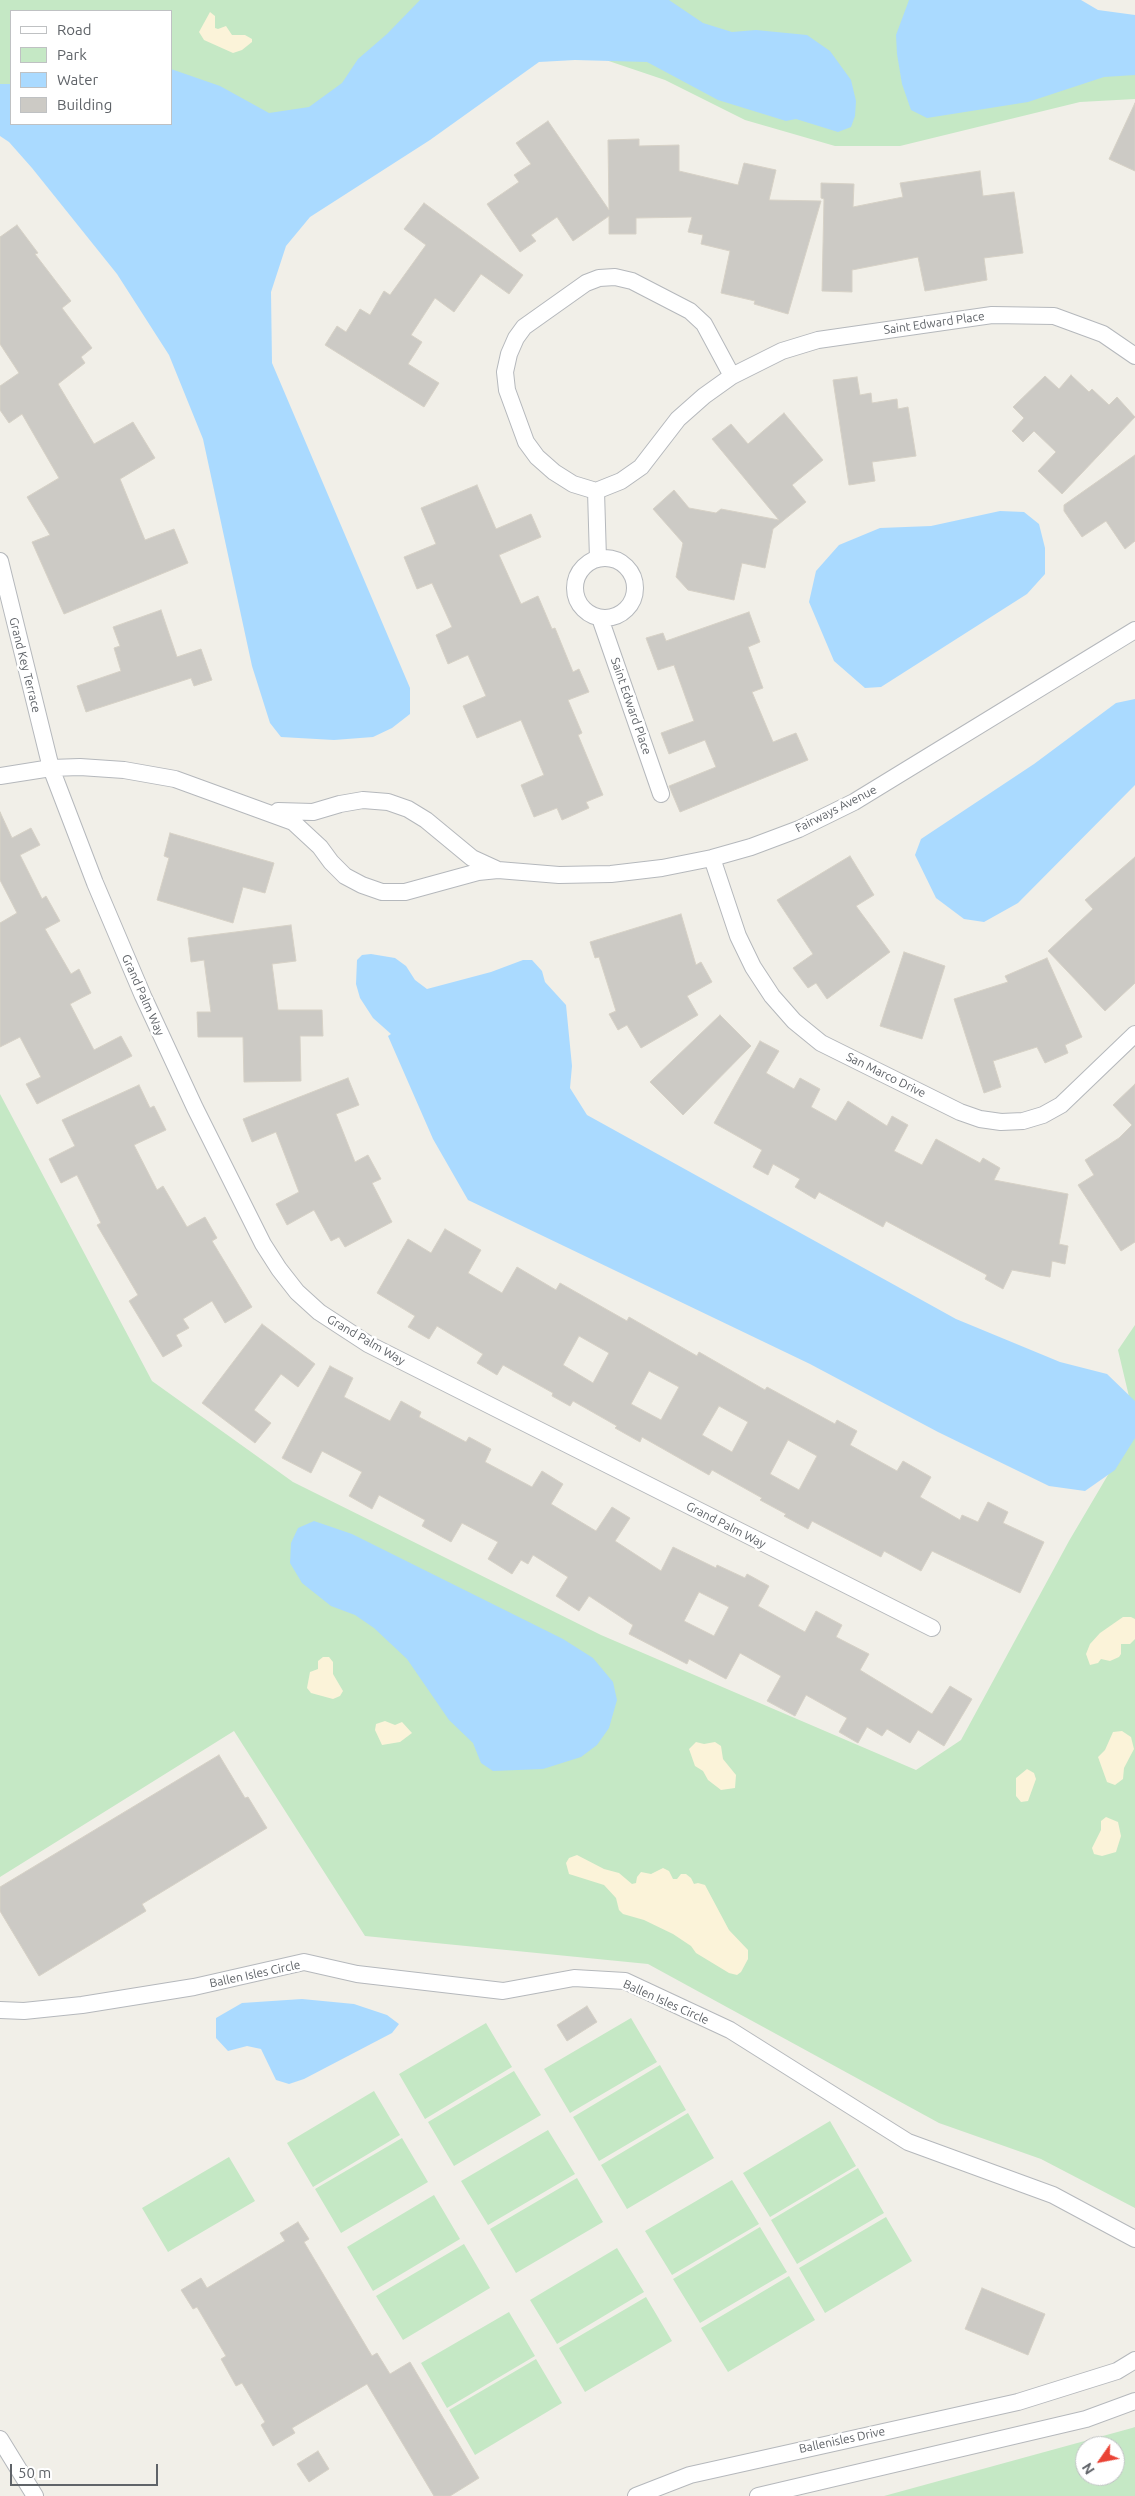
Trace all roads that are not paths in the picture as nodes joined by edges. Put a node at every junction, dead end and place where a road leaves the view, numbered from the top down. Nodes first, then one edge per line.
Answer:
1 (1135, 356) edge
2 (732, 376) junction
3 (596, 491) junction
4 (598, 559) junction
5 (0, 561) edge
6 (600, 618) junction
7 (1135, 630) edge
8 (51, 768) junction
9 (0, 776) edge
10 (661, 794) dead end
11 (259, 808) junction
12 (712, 858) junction
13 (498, 870) junction
14 (1135, 1034) edge
15 (932, 1628) dead end
16 (0, 2010) edge
17 (1135, 2239) edge
18 (1135, 2360) edge
19 (1135, 2401) edge
20 (0, 2439) edge
21 (34, 2496) edge
22 (636, 2496) edge
23 (758, 2496) edge

1 - 2 street, Saint Edward Place
2 - 3 street, Saint Edward Place
2 - 3 street
3 - 4 street
4 - 6 street
4 - 6 street
5 - 8 street, Grand Key Terrace
6 - 10 street, Saint Edward Place
7 - 12 street, Fairways Avenue
8 - 9 street, Fairways Avenue
8 - 11 street, Fairways Avenue
8 - 15 street, Grand Palm Way
11 - 13 street, Fairways Avenue
11 - 13 street, Fairways Avenue
12 - 13 street, Fairways Avenue
12 - 14 street, San Marco Drive
16 - 17 street, Ballen Isles Circle
18 - 22 street, Ballenisles Drive
19 - 23 street
20 - 21 street

